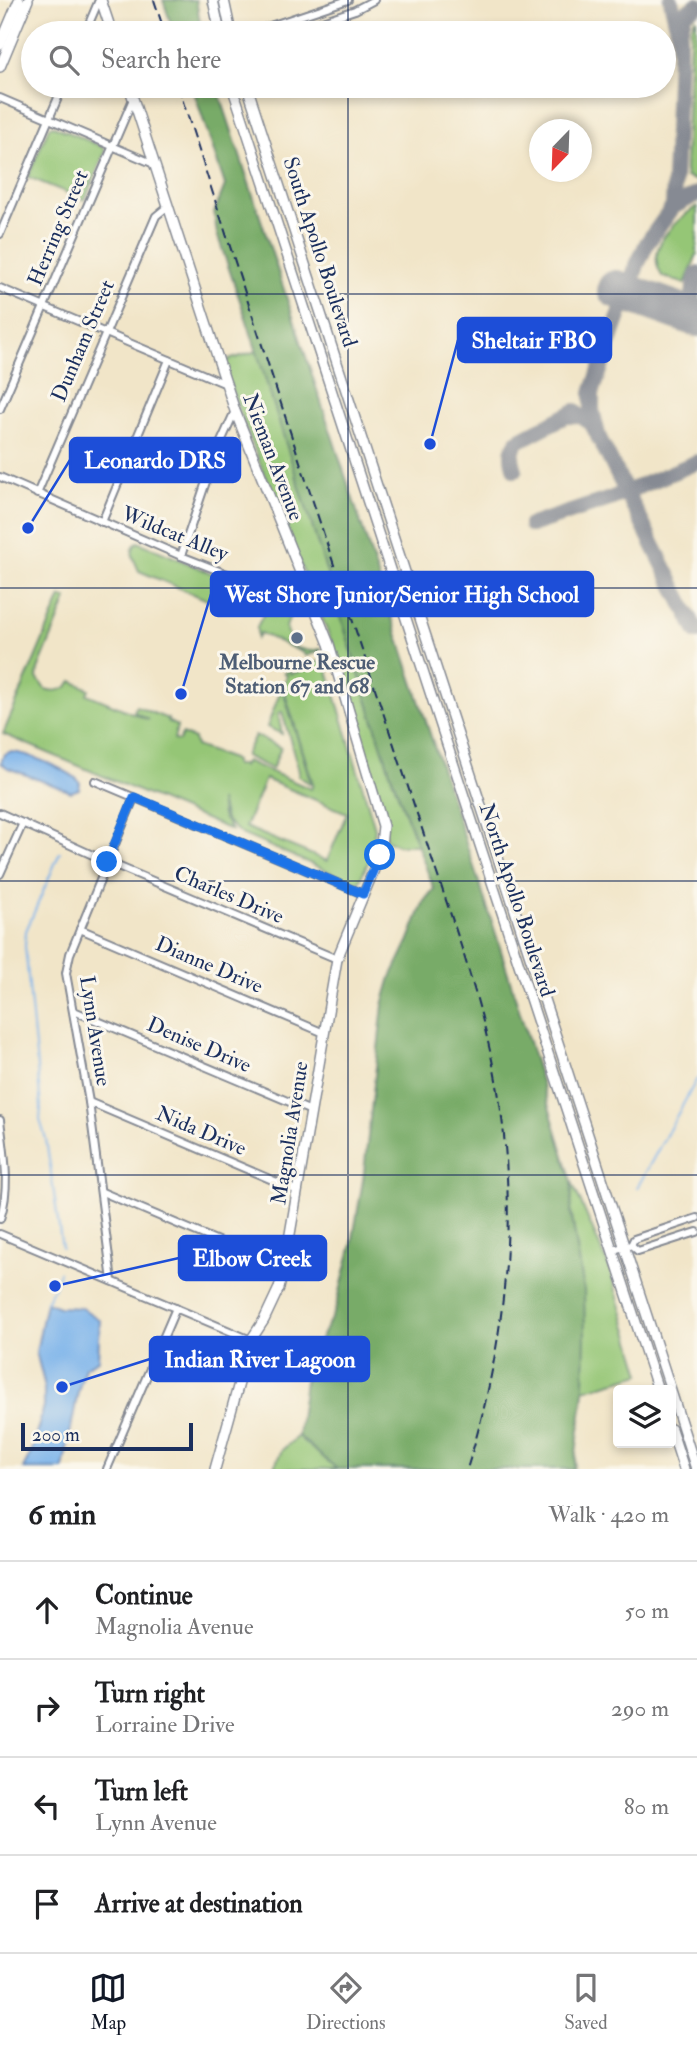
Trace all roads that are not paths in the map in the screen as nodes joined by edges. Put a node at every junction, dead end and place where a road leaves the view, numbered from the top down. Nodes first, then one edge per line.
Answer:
1 (19, 0) edge
2 (28, 0) edge
3 (100, 0) edge
4 (213, 0) edge
5 (224, 0) edge
6 (348, 0) edge
7 (374, 0) edge
8 (90, 21) edge
9 (108, 21) edge
10 (217, 21) edge
11 (228, 21) edge
12 (285, 21) edge
13 (322, 21) edge
14 (0, 45) edge
15 (0, 67) edge
16 (0, 98) edge
17 (58, 98) edge
18 (236, 98) edge
19 (251, 98) edge
20 (133, 99) joint
21 (49, 119) junction
22 (111, 146) junction
23 (154, 164) junction
24 (167, 207) junction
25 (0, 234) edge
26 (0, 288) edge
27 (44, 307) junction
28 (105, 333) junction
29 (169, 360) junction
30 (226, 384) junction
31 (0, 410) edge
32 (236, 411) junction
33 (343, 422) joint
34 (359, 430) joint
35 (0, 477) edge
36 (37, 494) junction
37 (102, 522) junction
38 (181, 556) junction
39 (314, 608) junction
40 (95, 781) dead end
41 (134, 797) junction
42 (0, 813) edge
43 (23, 822) junction
44 (383, 841) joint
45 (107, 862) junction
46 (0, 874) edge
47 (363, 894) junction
48 (80, 929) junction
49 (337, 959) junction
50 (74, 1011) junction
51 (324, 1033) junction
52 (89, 1102) junction
53 (311, 1111) junction
54 (0, 1120) edge
55 (2, 1151) edge
56 (298, 1191) junction
57 (102, 1192) junction
58 (697, 1217) edge
59 (0, 1219) edge
60 (697, 1232) edge
61 (0, 1234) edge
62 (622, 1248) junction
63 (284, 1269) junction
64 (112, 1281) junction
65 (176, 1308) junction
66 (251, 1340) junction
67 (657, 1385) edge
68 (669, 1385) edge
69 (676, 1406) edge
70 (676, 1444) edge
71 (107, 1469) edge
72 (215, 1469) edge
73 (684, 1469) edge
74 (696, 1469) edge

1 - 14 street
2 - 15 street
3 - 8 street
3 - 9 street
4 - 10 street
5 - 11 street
6 - 12 street
7 - 13 street
16 - 21 street
17 - 21 street
18 - 33 street, South Apollo Boulevard
19 - 34 street, South Apollo Boulevard
20 - 22 street, Herring Street
20 - 23 street, Nieman Avenue
21 - 22 street
21 - 25 street
22 - 23 street
22 - 27 street, Herring Street
23 - 24 street, Nieman Avenue
24 - 28 street, Dunham Street
24 - 30 street, Nieman Avenue
26 - 27 street
27 - 28 street
27 - 31 street, Herring Street
28 - 29 street
28 - 36 street, Dunham Street
29 - 30 street
29 - 37 street
30 - 32 street, Nieman Avenue
32 - 38 street
32 - 39 street, Nieman Avenue
33 - 62 street, North Apollo Boulevard
34 - 62 street, North Apollo Boulevard
35 - 36 street, Wildcat Alley
36 - 37 street, Wildcat Alley
37 - 38 street, Wildcat Alley
38 - 39 street, Wildcat Alley
39 - 44 street, Nieman Avenue
40 - 41 street
41 - 45 street, Lynn Avenue
41 - 47 street
42 - 43 street, Charles Drive
43 - 45 street, Charles Drive
43 - 46 street
44 - 47 street, Magnolia Avenue
45 - 48 street, Lynn Avenue
45 - 49 street, Charles Drive
47 - 49 street, Magnolia Avenue
48 - 50 street, Lynn Avenue
48 - 51 street, Dianne Drive
49 - 51 street, Magnolia Avenue
50 - 52 street, Lynn Avenue
50 - 53 street, Denise Drive
51 - 53 street, Magnolia Avenue
52 - 56 street, Nida Drive
52 - 57 street, Lynn Avenue
53 - 56 street, Magnolia Avenue
54 - 55 street
55 - 59 street
56 - 63 street, Magnolia Avenue
57 - 63 street
57 - 64 street, Lynn Avenue
58 - 62 street
60 - 62 street
61 - 64 street
62 - 67 street, North Apollo Boulevard
62 - 68 street, North Apollo Boulevard
63 - 66 street, Magnolia Avenue
64 - 65 street
65 - 66 street
65 - 71 street
66 - 72 street, Magnolia Avenue
69 - 74 street, North Apollo Boulevard
70 - 73 street

